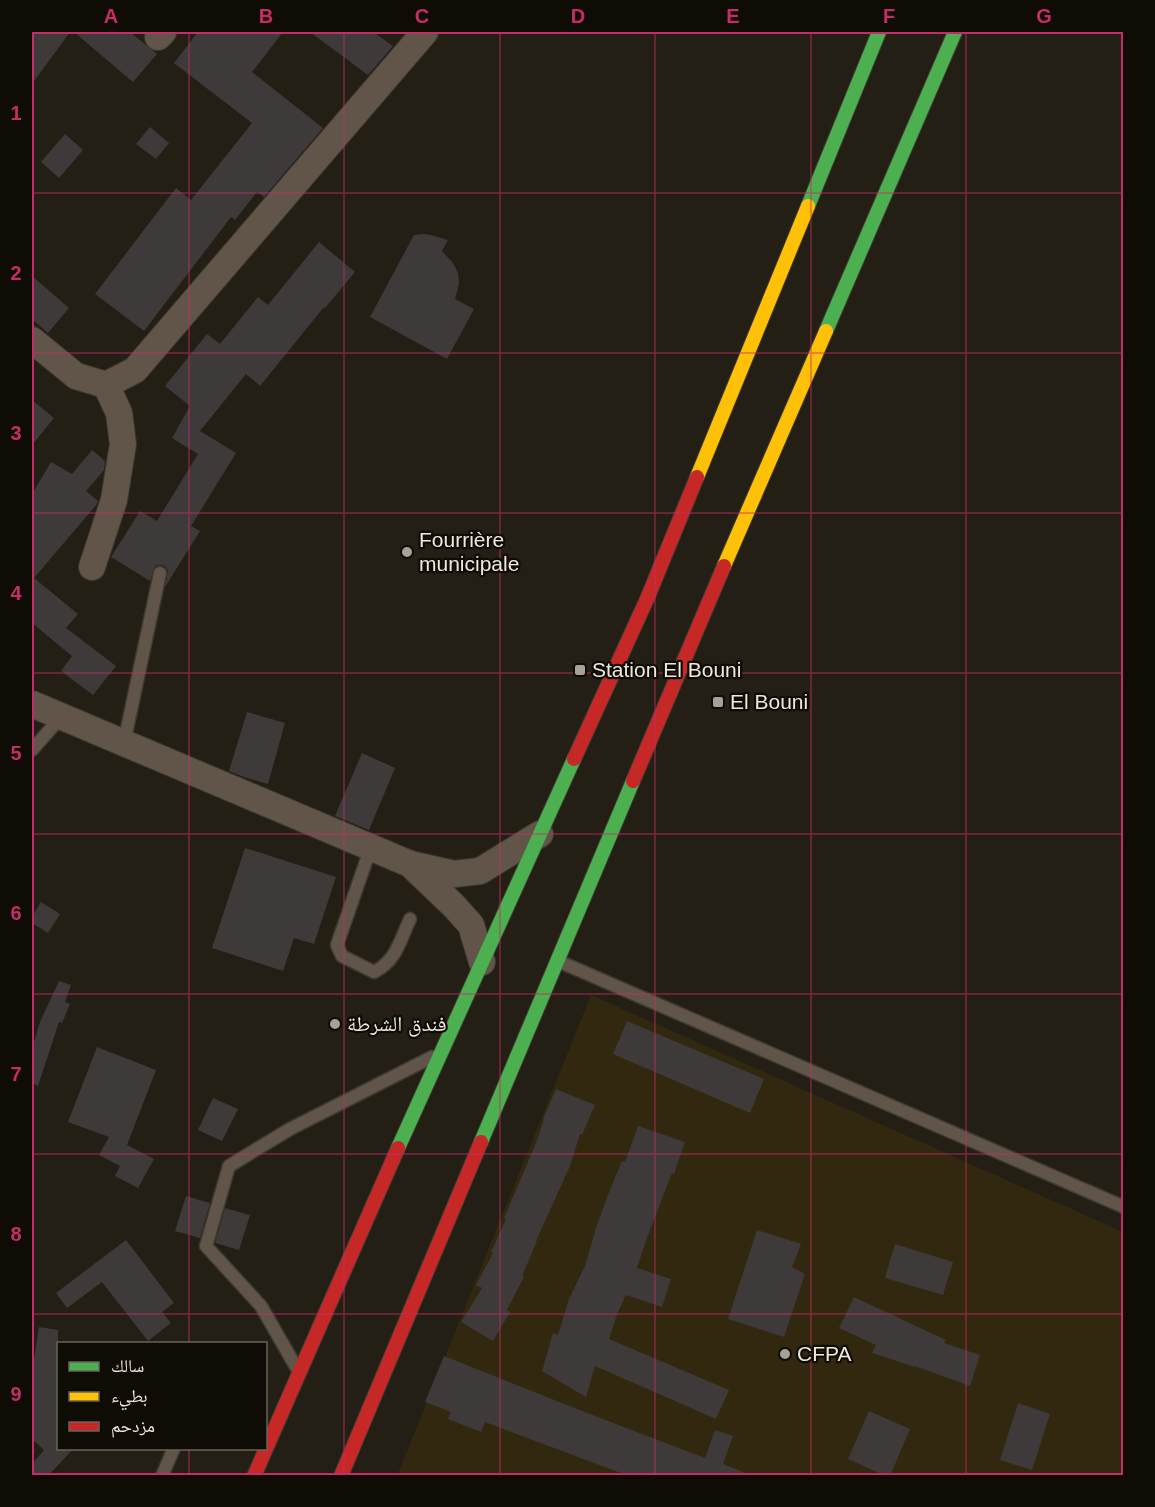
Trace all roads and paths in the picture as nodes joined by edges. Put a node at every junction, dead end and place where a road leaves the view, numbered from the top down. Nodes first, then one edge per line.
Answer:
1 (425, 32) edge
2 (879, 32) edge
3 (955, 32) edge
4 (32, 340) edge
5 (106, 385) junction
6 (92, 567) dead end
7 (160, 573) dead end
8 (32, 704) edge
9 (62, 716) junction
10 (124, 743) junction
11 (32, 750) edge
12 (540, 834) junction
13 (371, 848) junction
14 (410, 864) junction
15 (410, 919) dead end
16 (557, 961) junction
17 (482, 962) junction
18 (441, 1052) junction
19 (1124, 1207) edge
20 (299, 1372) junction
21 (268, 1437) edge
22 (174, 1450) edge
23 (263, 1450) edge
24 (162, 1476) edge
25 (254, 1476) edge
26 (340, 1476) edge

1 - 5 street
2 - 12 highway
3 - 16 highway
4 - 5 street
5 - 6 street
7 - 10 lane
8 - 9 street
9 - 10 street
9 - 11 lane
10 - 13 street
12 - 14 street
12 - 17 highway
13 - 14 street
13 - 15 lane
14 - 17 street
16 - 19 lane
16 - 26 highway
17 - 18 highway
18 - 20 highway
18 - 20 lane
20 - 21 highway
22 - 24 lane
23 - 25 highway

